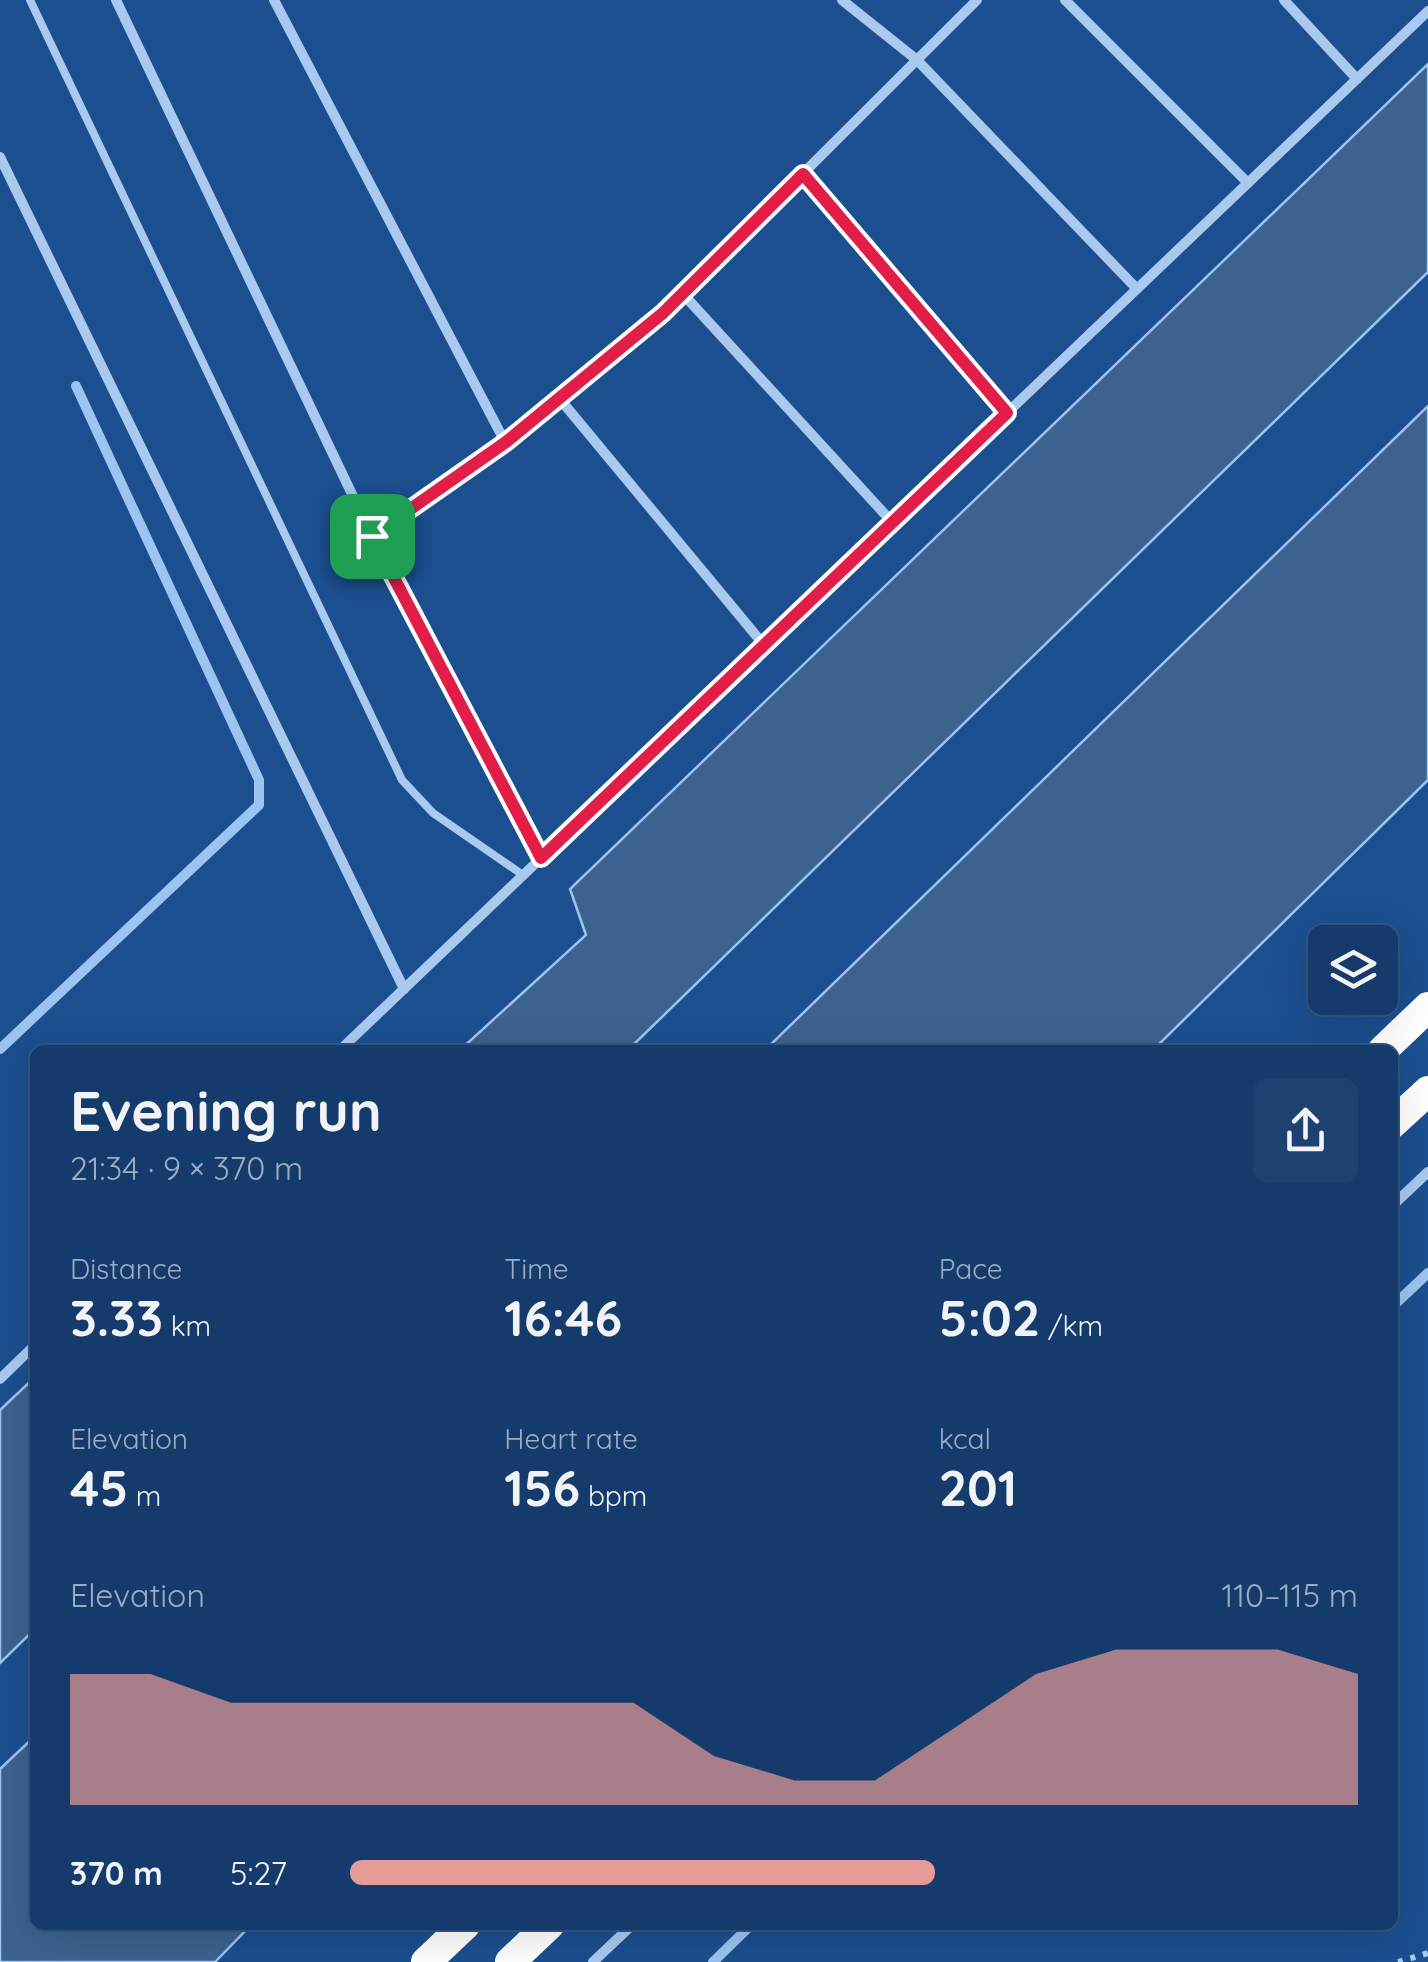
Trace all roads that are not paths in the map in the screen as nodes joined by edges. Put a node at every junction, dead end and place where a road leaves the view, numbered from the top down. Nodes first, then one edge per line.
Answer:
1 (30, 0) edge
2 (116, 0) edge
3 (274, 0) edge
4 (842, 0) edge
5 (978, 0) edge
6 (1065, 0) edge
7 (1284, 0) edge
8 (1428, 11) edge
9 (917, 60) junction
10 (1356, 79) junction
11 (0, 158) edge
12 (803, 174) junction
13 (1248, 183) junction
14 (1136, 289) junction
15 (682, 294) junction
16 (559, 398) junction
17 (1007, 413) junction
18 (506, 442) junction
19 (892, 522) junction
20 (372, 536) junction
21 (764, 645) junction
22 (541, 858) junction
23 (522, 875) junction
24 (404, 989) junction
25 (1428, 1007) edge
26 (345, 1045) edge
27 (1388, 1045) edge
28 (1428, 1091) edge
29 (1398, 1118) edge
30 (1428, 1172) edge
31 (1398, 1200) edge
32 (30, 1350) edge
33 (0, 1378) edge
34 (461, 1930) edge
35 (544, 1930) edge
36 (627, 1930) edge
37 (426, 1962) edge
38 (510, 1962) edge
39 (593, 1962) edge

1 - 23 lane
2 - 20 street
3 - 18 street
4 - 9 street
5 - 9 street
6 - 13 street
7 - 10 street
8 - 10 street
9 - 12 street
9 - 14 street
10 - 13 street
11 - 24 street
12 - 15 street
12 - 17 street
13 - 14 street
14 - 17 street
15 - 16 street
15 - 19 street
16 - 18 street
16 - 21 street
17 - 19 street
18 - 20 street
19 - 21 street
20 - 22 street
21 - 22 street
22 - 23 street
23 - 24 street
24 - 26 street
25 - 27 highway
28 - 29 highway
30 - 31 street
32 - 33 street
34 - 37 highway
35 - 38 highway
36 - 39 street

